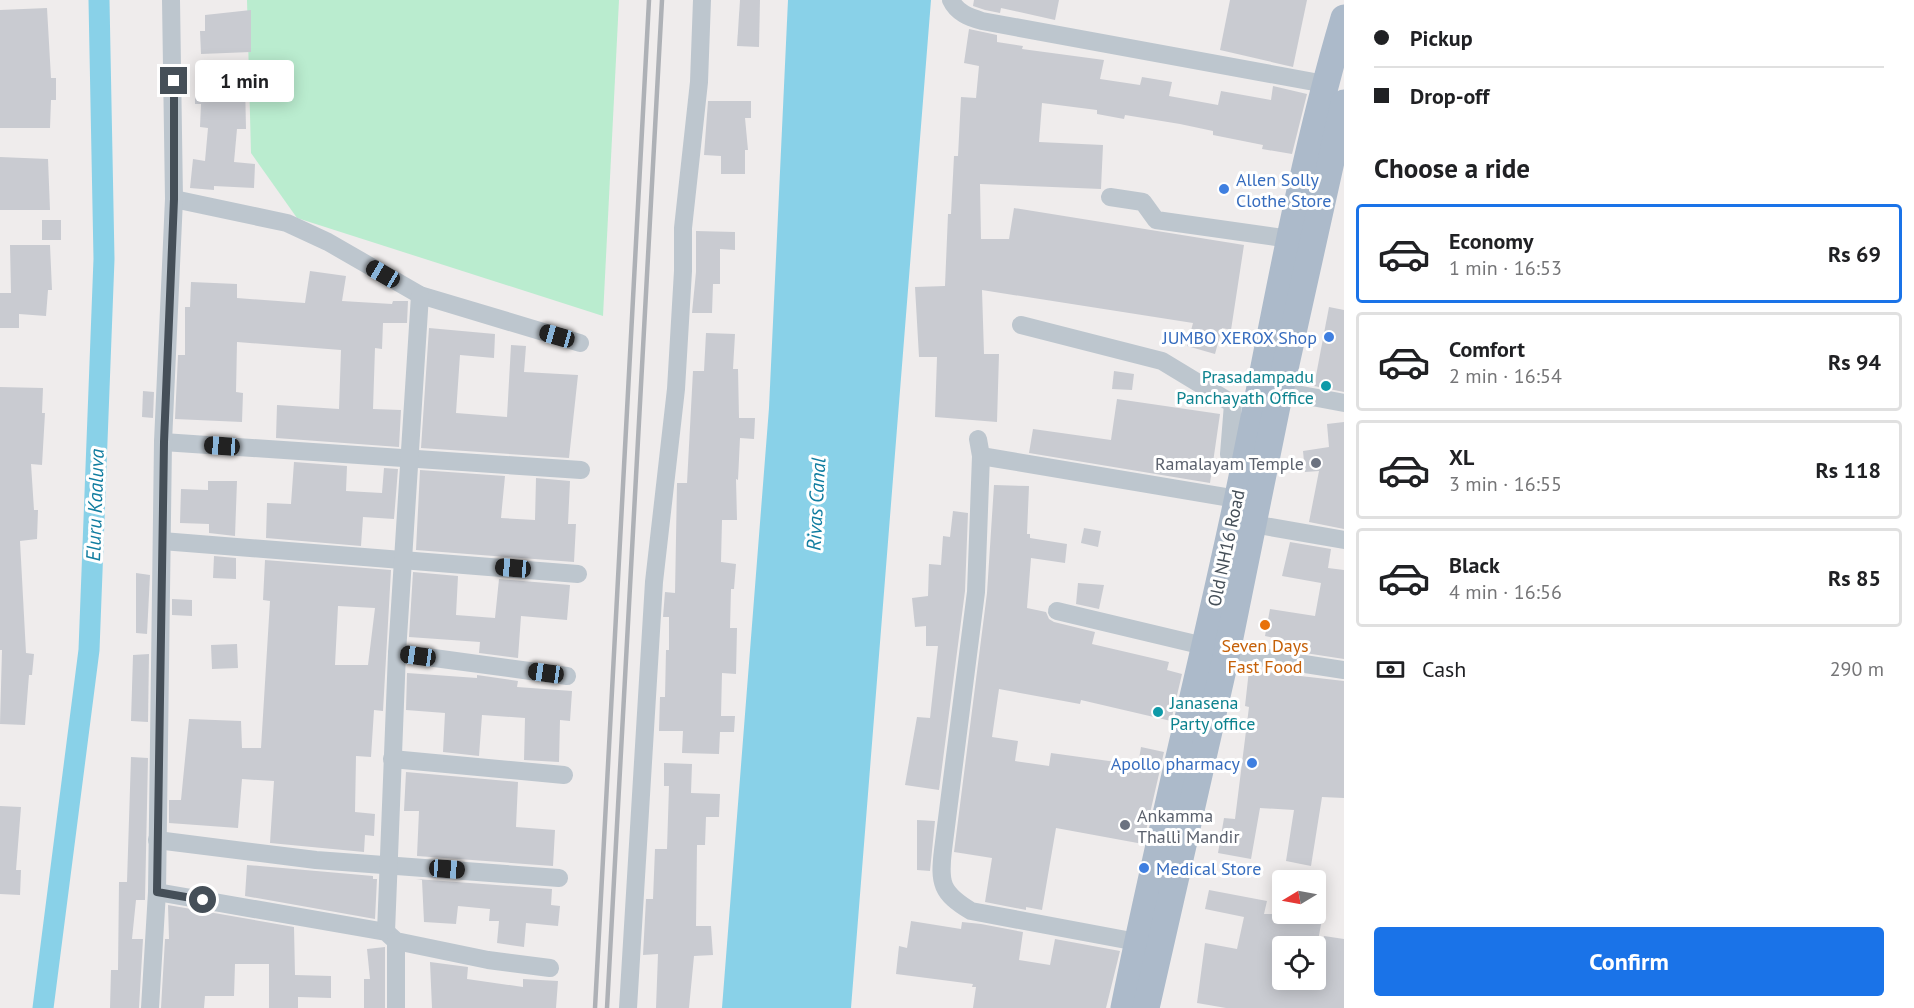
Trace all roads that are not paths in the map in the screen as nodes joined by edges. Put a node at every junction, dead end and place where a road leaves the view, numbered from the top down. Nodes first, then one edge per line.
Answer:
1 (171, 0) edge
2 (702, 0) edge
3 (951, 0) edge
4 (1344, 18) edge
5 (1325, 84) junction
6 (1344, 103) edge
7 (1340, 137) edge
8 (1110, 197) dead end
9 (174, 199) junction
10 (1290, 239) junction
11 (420, 295) junction
12 (1021, 325) dead end
13 (580, 343) dead end
14 (1280, 391) junction
15 (1344, 403) edge
16 (164, 442) junction
17 (411, 458) junction
18 (1245, 460) junction
19 (581, 470) dead end
20 (1237, 499) junction
21 (1253, 524) junction
22 (1344, 540) edge
23 (162, 541) junction
24 (403, 558) junction
25 (578, 574) dead end
26 (1057, 610) dead end
27 (1216, 649) junction
28 (397, 653) junction
29 (1344, 670) edge
30 (567, 676) dead end
31 (392, 759) junction
32 (564, 776) dead end
33 (157, 840) junction
34 (389, 864) junction
35 (559, 878) dead end
36 (157, 892) junction
37 (391, 937) junction
38 (1137, 942) junction
39 (550, 968) dead end
40 (150, 1008) edge
41 (396, 1008) edge
42 (628, 1008) edge
43 (1124, 1008) edge
44 (1146, 1008) edge

1 - 9 street
2 - 42 street
3 - 5 street
4 - 5 main road, Old NH16 Road
5 - 10 main road, Old NH16 Road
6 - 7 main road, Old NH16 Road
7 - 14 main road, Old NH16 Road
8 - 10 street
9 - 11 street
9 - 16 street
10 - 18 main road, Old NH16 Road
11 - 13 street
11 - 17 street
12 - 18 street
14 - 15 street
14 - 21 main road, Old NH16 Road
16 - 17 street
16 - 23 street
17 - 19 street
17 - 24 street
18 - 20 main road, Old NH16 Road
20 - 27 main road, Old NH16 Road
20 - 38 street
21 - 22 street
21 - 27 main road, Old NH16 Road
23 - 24 street
23 - 33 street
24 - 25 street
24 - 28 street
26 - 27 street
27 - 29 street
27 - 38 main road, Old NH16 Road
27 - 44 main road, Old NH16 Road
28 - 30 street
28 - 31 street
31 - 32 street
31 - 34 street
33 - 34 street
33 - 36 street
34 - 35 street
34 - 37 street
36 - 37 street
36 - 40 street
37 - 39 street
37 - 41 street
38 - 43 main road, Old NH16 Road

